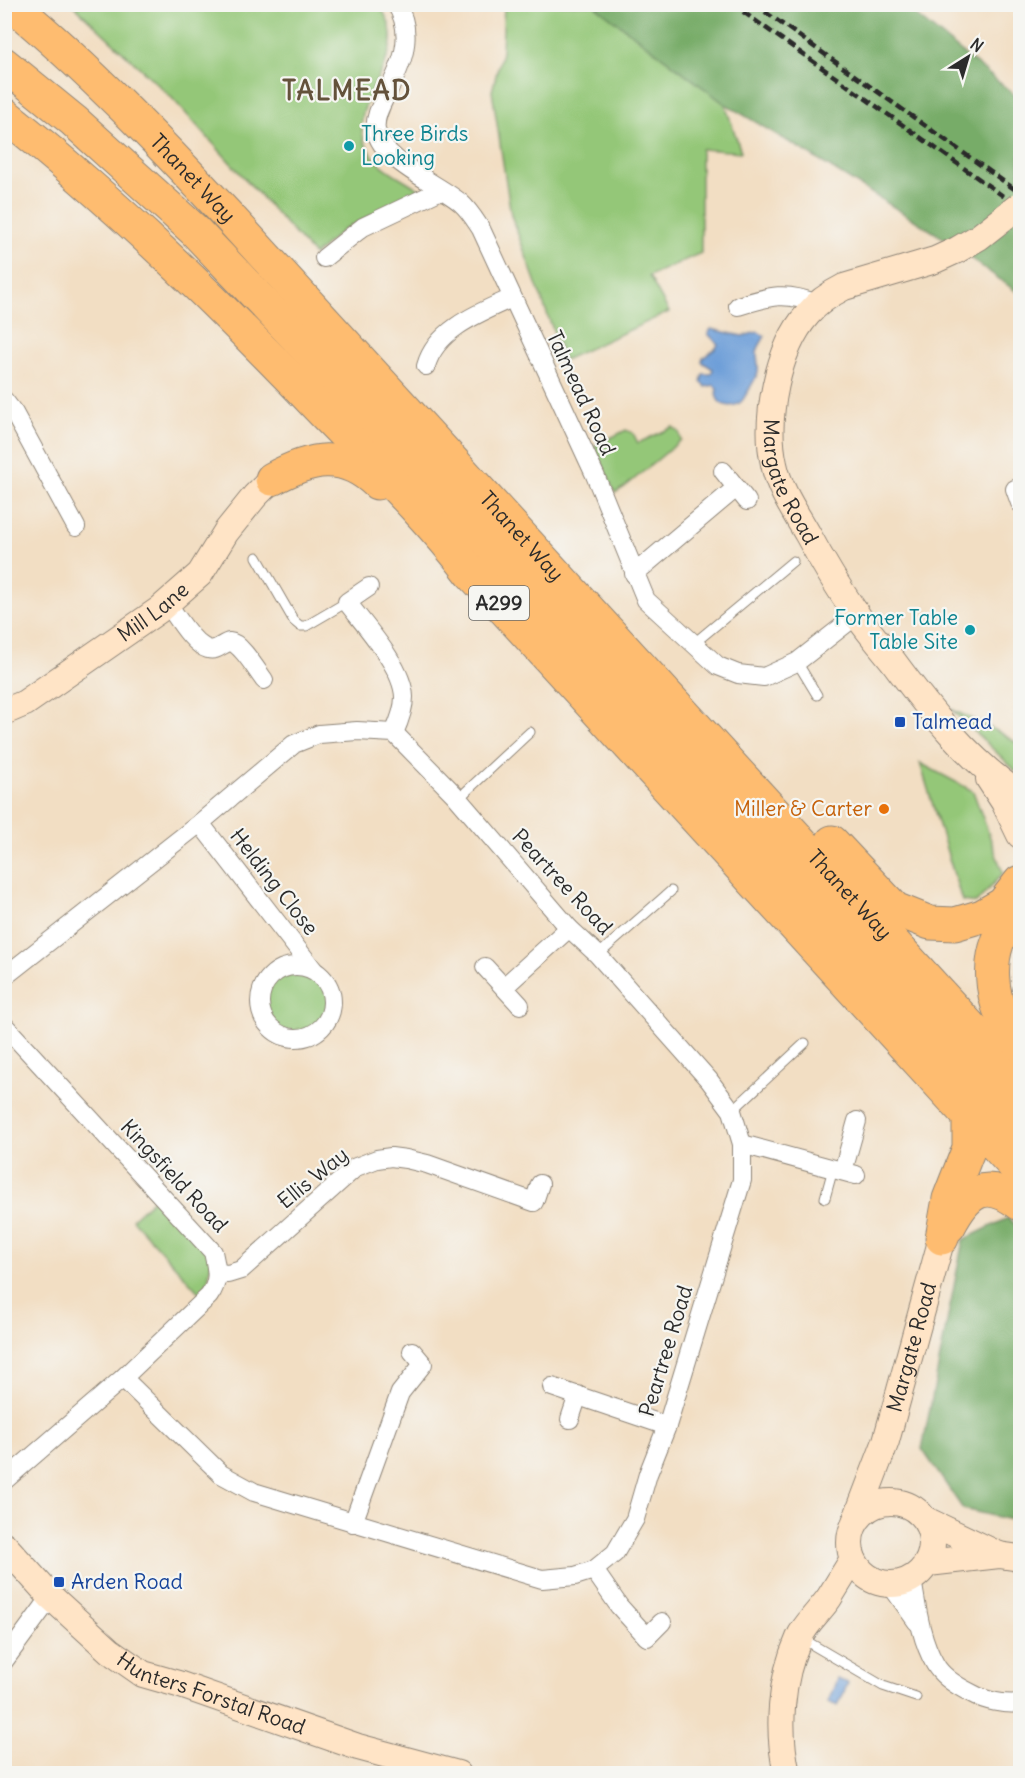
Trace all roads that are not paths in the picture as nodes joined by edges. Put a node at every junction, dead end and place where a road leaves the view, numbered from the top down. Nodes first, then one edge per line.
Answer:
1 (11, 4) edge
2 (396, 4) edge
3 (4, 64) edge
4 (4, 114) edge
5 (441, 190) junction
6 (1020, 205) edge
7 (324, 258) dead end
8 (512, 298) junction
9 (817, 304) junction
10 (738, 306) dead end
11 (426, 366) dead end
12 (4, 400) edge
13 (317, 406) junction
14 (723, 471) dead end
15 (272, 479) junction
16 (76, 527) dead end
17 (257, 557) dead end
18 (544, 560) junction
19 (793, 561) dead end
20 (472, 574) junction
21 (634, 574) junction
22 (369, 587) dead end
23 (347, 602) junction
24 (167, 603) junction
25 (857, 615) junction
26 (692, 645) junction
27 (798, 662) junction
28 (264, 680) dead end
29 (817, 695) dead end
30 (4, 712) edge
31 (530, 732) dead end
32 (394, 733) junction
33 (978, 764) junction
34 (1020, 795) edge
35 (458, 799) junction
36 (200, 823) junction
37 (1020, 835) edge
38 (1020, 882) edge
39 (671, 891) dead end
40 (1020, 911) edge
41 (569, 928) junction
42 (598, 955) junction
43 (485, 967) dead end
44 (313, 969) junction
45 (4, 977) edge
46 (504, 987) junction
47 (520, 1005) dead end
48 (4, 1025) edge
49 (805, 1043) dead end
50 (1020, 1045) edge
51 (1020, 1081) edge
52 (732, 1112) junction
53 (969, 1118) junction
54 (858, 1121) dead end
55 (1020, 1126) edge
56 (742, 1144) junction
57 (844, 1172) junction
58 (1020, 1172) edge
59 (540, 1184) dead end
60 (825, 1198) dead end
61 (1020, 1204) edge
62 (942, 1238) junction
63 (218, 1273) junction
64 (412, 1351) dead end
65 (123, 1378) junction
66 (552, 1387) dead end
67 (578, 1395) junction
68 (570, 1419) dead end
69 (668, 1426) junction
70 (879, 1455) junction
71 (4, 1481) edge
72 (906, 1504) junction
73 (926, 1520) junction
74 (855, 1522) junction
75 (353, 1523) junction
76 (4, 1545) edge
77 (1010, 1557) edge
78 (853, 1559) junction
79 (594, 1570) junction
80 (902, 1577) junction
81 (51, 1597) junction
82 (829, 1598) junction
83 (662, 1622) dead end
84 (799, 1637) junction
85 (4, 1661) edge
86 (916, 1697) dead end
87 (1020, 1703) edge
88 (458, 1773) edge
89 (787, 1773) edge

1 - 18 highway, Thanet Way / A299
2 - 5 street, Talmead Road
3 - 55 highway, Thanet Way / A299
4 - 13 highway, A299
5 - 7 street
5 - 8 street, Talmead Road
6 - 9 street, Margate Road, bridge
8 - 11 street
8 - 21 street, Talmead Road
9 - 10 street
9 - 25 street, Margate Road
12 - 16 street
13 - 15 highway
13 - 20 highway, A299
14 - 21 street
15 - 20 highway
15 - 24 street, Mill Lane
17 - 23 lane
18 - 38 highway
18 - 51 highway, Thanet Way / A299
19 - 26 lane
20 - 53 highway, A299
21 - 26 street, Talmead Road
22 - 23 street
23 - 32 street
24 - 28 street
24 - 30 street, Mill Lane
25 - 27 street, Talmead Road
25 - 33 street, Margate Road
26 - 27 street, Talmead Road
27 - 29 lane
31 - 35 lane
32 - 35 street, Peartree Road
32 - 36 street
33 - 34 street, Margate Road
33 - 37 street, Margate Road
35 - 41 street, Peartree Road
36 - 44 street, Helding Close
36 - 45 street
39 - 42 lane
40 - 50 highway
41 - 42 street, Peartree Road
41 - 46 street
42 - 52 street, Peartree Road
43 - 46 street
44 - 44 street, Helding Close
46 - 47 street
48 - 63 street, Kingsfield Road
49 - 52 lane
52 - 56 street, Peartree Road
53 - 58 highway, A299
53 - 62 highway
54 - 57 street
56 - 57 street
56 - 69 street, Peartree Road
57 - 60 lane
59 - 63 street, Ellis Way
61 - 62 highway
62 - 70 street, Margate Road
63 - 65 street
64 - 75 street
65 - 71 street
65 - 75 street, Peartree Road
66 - 67 street
67 - 68 street
67 - 69 street
69 - 79 street, Peartree Road
70 - 72 street
70 - 74 street, Margate Road
72 - 73 street
72 - 74 street
73 - 77 street
73 - 80 street
74 - 78 street
75 - 79 street, Peartree Road
76 - 81 street, Hunters Forstal Road
77 - 80 street
78 - 80 street
78 - 82 street
79 - 83 street
80 - 82 street
80 - 87 street
81 - 85 street
81 - 88 street, Hunters Forstal Road
82 - 84 street
84 - 86 lane
84 - 89 street

